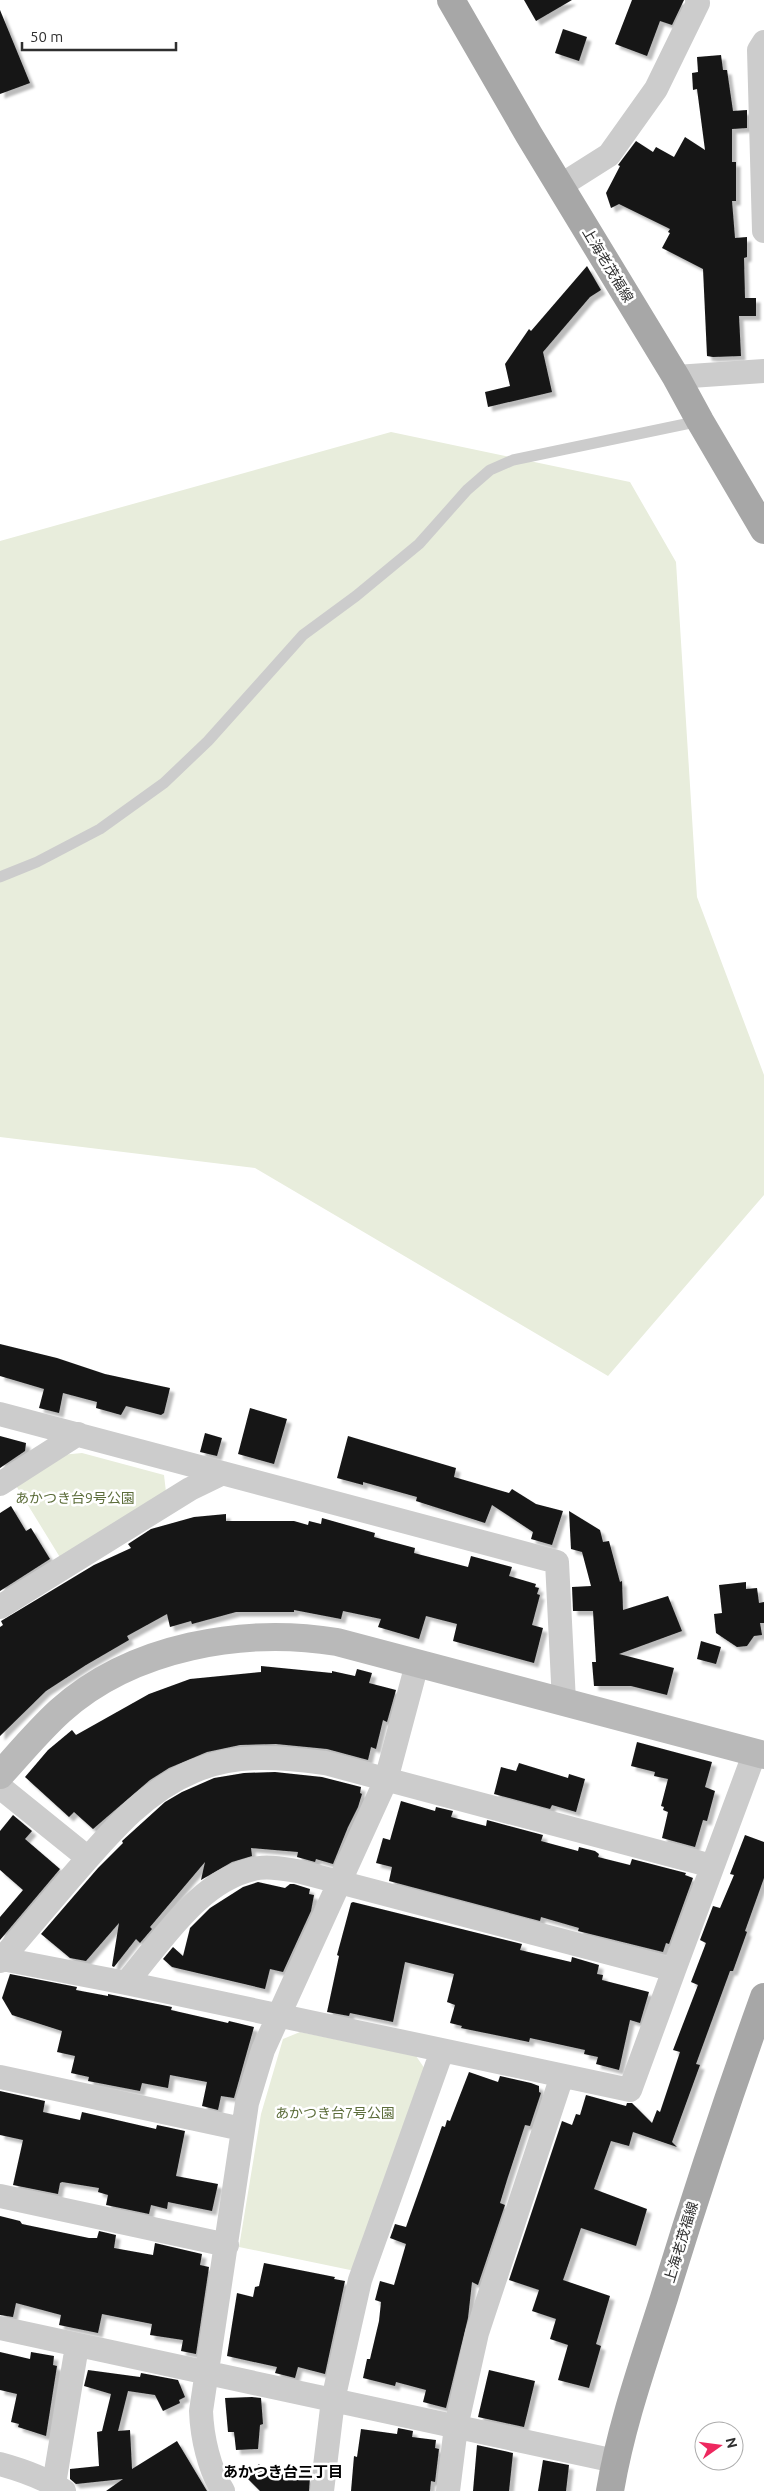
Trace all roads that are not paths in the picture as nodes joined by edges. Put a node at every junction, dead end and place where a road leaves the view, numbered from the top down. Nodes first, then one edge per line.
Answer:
1 (451, 0) edge
2 (697, 0) edge
3 (764, 42) edge
4 (560, 186) junction
5 (764, 231) edge
6 (764, 371) edge
7 (676, 377) junction
8 (700, 421) junction
9 (764, 530) edge
10 (0, 877) edge
11 (0, 1414) edge
12 (78, 1434) junction
13 (223, 1473) junction
14 (0, 1484) edge
15 (0, 1607) edge
16 (417, 1664) junction
17 (564, 1702) junction
18 (759, 1753) edge
19 (0, 1775) edge
20 (386, 1780) junction
21 (0, 1787) edge
22 (88, 1858) junction
23 (712, 1866) junction
24 (340, 1882) junction
25 (1, 1960) edge
26 (674, 1970) junction
27 (126, 1983) junction
28 (764, 1997) edge
29 (278, 2016) junction
30 (442, 2051) junction
31 (562, 2076) junction
32 (0, 2077) edge
33 (242, 2129) junction
34 (0, 2196) edge
35 (226, 2245) junction
36 (0, 2328) edge
37 (77, 2346) junction
38 (206, 2374) junction
39 (332, 2400) junction
40 (456, 2427) junction
41 (615, 2461) junction
42 (0, 2464) edge
43 (59, 2488) edge
44 (223, 2491) edge
45 (322, 2491) edge
46 (448, 2491) edge
47 (610, 2491) edge

1 - 4 main road, 上海老茂福線
2 - 4 street
3 - 5 street
4 - 7 main road, 上海老茂福線
6 - 7 street
7 - 8 main road, 上海老茂福線
8 - 9 main road, 上海老茂福線
8 - 10 lane
11 - 12 street
12 - 13 street
12 - 14 street
13 - 15 street
13 - 17 street
16 - 17 street
16 - 19 street
16 - 20 street
17 - 18 street
18 - 23 street
20 - 22 street
20 - 23 street
20 - 24 street
21 - 22 street
22 - 25 street
23 - 26 street
24 - 26 street
24 - 27 street
24 - 29 street
25 - 27 street
26 - 31 street
27 - 29 street
28 - 41 main road, 上海老茂福線
29 - 30 street
29 - 33 street
30 - 31 street
30 - 39 street
31 - 40 street
32 - 33 street
33 - 35 street
34 - 35 street
35 - 38 street
36 - 37 street
37 - 38 street
37 - 43 street
38 - 39 street
38 - 44 street
39 - 40 street
39 - 45 street
40 - 41 street
40 - 46 street
41 - 47 main road, 上海老茂福線
42 - 43 street

